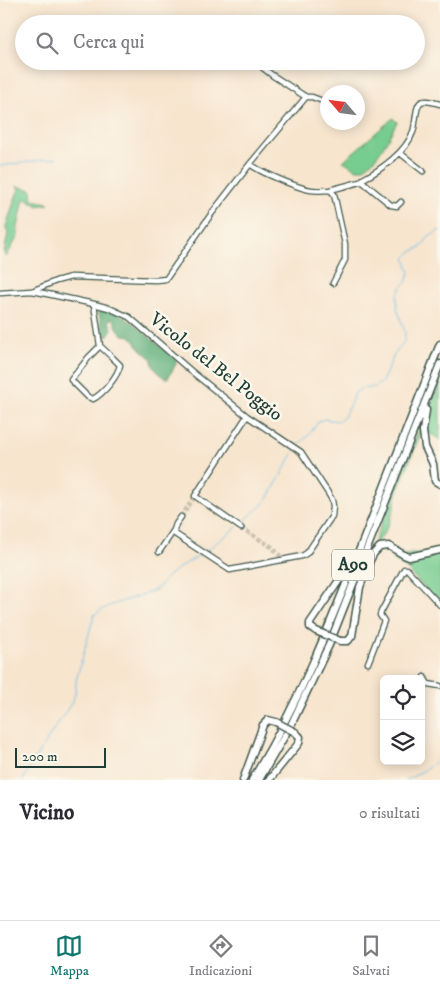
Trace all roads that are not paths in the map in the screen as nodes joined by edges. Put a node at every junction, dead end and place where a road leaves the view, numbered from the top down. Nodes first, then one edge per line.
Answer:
1 (266, 70) edge
2 (306, 97) junction
3 (320, 100) edge
4 (440, 104) edge
5 (400, 153) junction
6 (250, 164) junction
7 (423, 171) dead end
8 (360, 182) junction
9 (330, 190) junction
10 (401, 202) dead end
11 (333, 283) dead end
12 (30, 292) junction
13 (0, 293) edge
14 (94, 304) junction
15 (440, 344) edge
16 (100, 346) junction
17 (440, 364) edge
18 (433, 384) junction
19 (247, 416) junction
20 (440, 484) edge
21 (181, 517) tunnel mouth
22 (369, 525) junction
23 (241, 528) tunnel mouth
24 (174, 530) junction
25 (440, 550) edge
26 (159, 552) dead end
27 (440, 605) edge
28 (368, 664) dead end
29 (425, 679) edge
30 (440, 686) edge
31 (243, 780) edge
32 (252, 780) edge
33 (259, 780) edge
34 (269, 780) edge

1 - 2 street
2 - 3 street
2 - 6 street
4 - 5 street
5 - 7 street
5 - 8 street
6 - 9 street
6 - 12 street
8 - 9 street
8 - 10 street
9 - 11 street
12 - 13 street, Vicolo del Bel Poggio
12 - 14 street, Vicolo del Bel Poggio
14 - 16 street
14 - 19 street, Vicolo del Bel Poggio
15 - 22 highway, A90
16 - 16 street
17 - 18 highway, A90
18 - 20 highway
18 - 33 highway, A90
19 - 23 street
19 - 24 street, Vicolo del Bel Poggio
21 - 24 street
22 - 25 highway, bridge
22 - 32 highway, A90
24 - 26 street
27 - 28 street
29 - 30 street
31 - 34 highway, bridge

